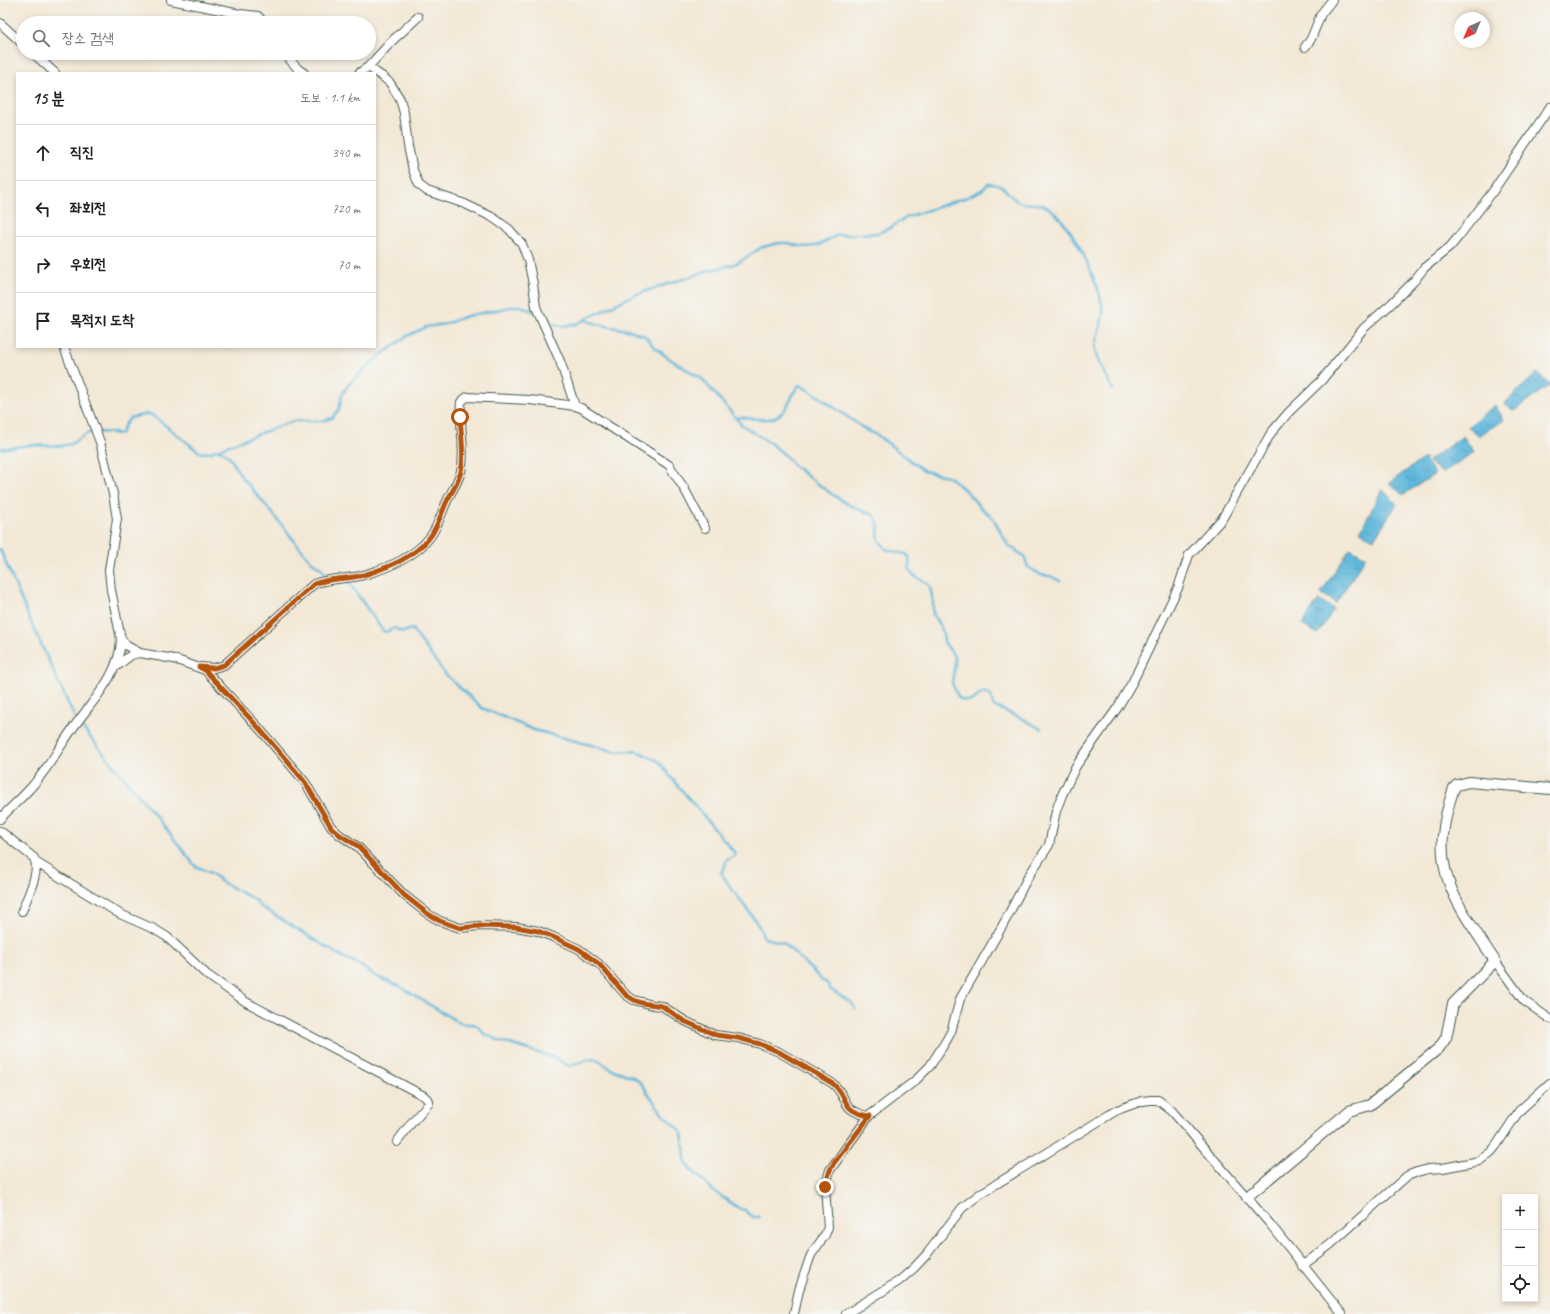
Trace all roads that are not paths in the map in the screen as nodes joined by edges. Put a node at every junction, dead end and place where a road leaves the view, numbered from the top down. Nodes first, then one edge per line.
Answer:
1 (171, 0) edge
2 (1332, 0) edge
3 (258, 16) edge
4 (418, 17) dead end
5 (0, 23) edge
6 (16, 38) edge
7 (1305, 47) dead end
8 (376, 58) edge
9 (41, 60) edge
10 (290, 60) edge
11 (374, 60) edge
12 (368, 67) junction
13 (54, 72) edge
14 (302, 72) edge
15 (360, 72) edge
16 (376, 72) edge
17 (376, 72) edge
18 (1550, 107) edge
19 (64, 348) edge
20 (576, 406) junction
21 (705, 528) dead end
22 (121, 639) junction
23 (140, 653) junction
24 (115, 667) junction
25 (199, 667) junction
26 (1550, 788) edge
27 (0, 819) edge
28 (0, 831) edge
29 (37, 863) junction
30 (22, 911) dead end
31 (1495, 961) junction
32 (1550, 1019) edge
33 (1550, 1083) edge
34 (870, 1116) junction
35 (398, 1142) dead end
36 (1246, 1198) junction
37 (1302, 1266) junction
38 (794, 1314) edge
39 (846, 1314) edge
40 (1342, 1314) edge

1 - 3 street
2 - 7 street
4 - 8 street
5 - 6 street
9 - 13 street
10 - 14 street
11 - 12 street
12 - 15 street
12 - 17 street
16 - 20 street
18 - 34 street
19 - 22 street
20 - 21 street
20 - 25 street
22 - 23 street
22 - 24 street
23 - 24 street
23 - 25 street
24 - 27 street
25 - 34 street
26 - 31 street
28 - 29 street
29 - 30 street
29 - 35 street
31 - 32 street
31 - 36 street
33 - 37 street
34 - 38 street
36 - 37 street
36 - 39 street
37 - 40 street

